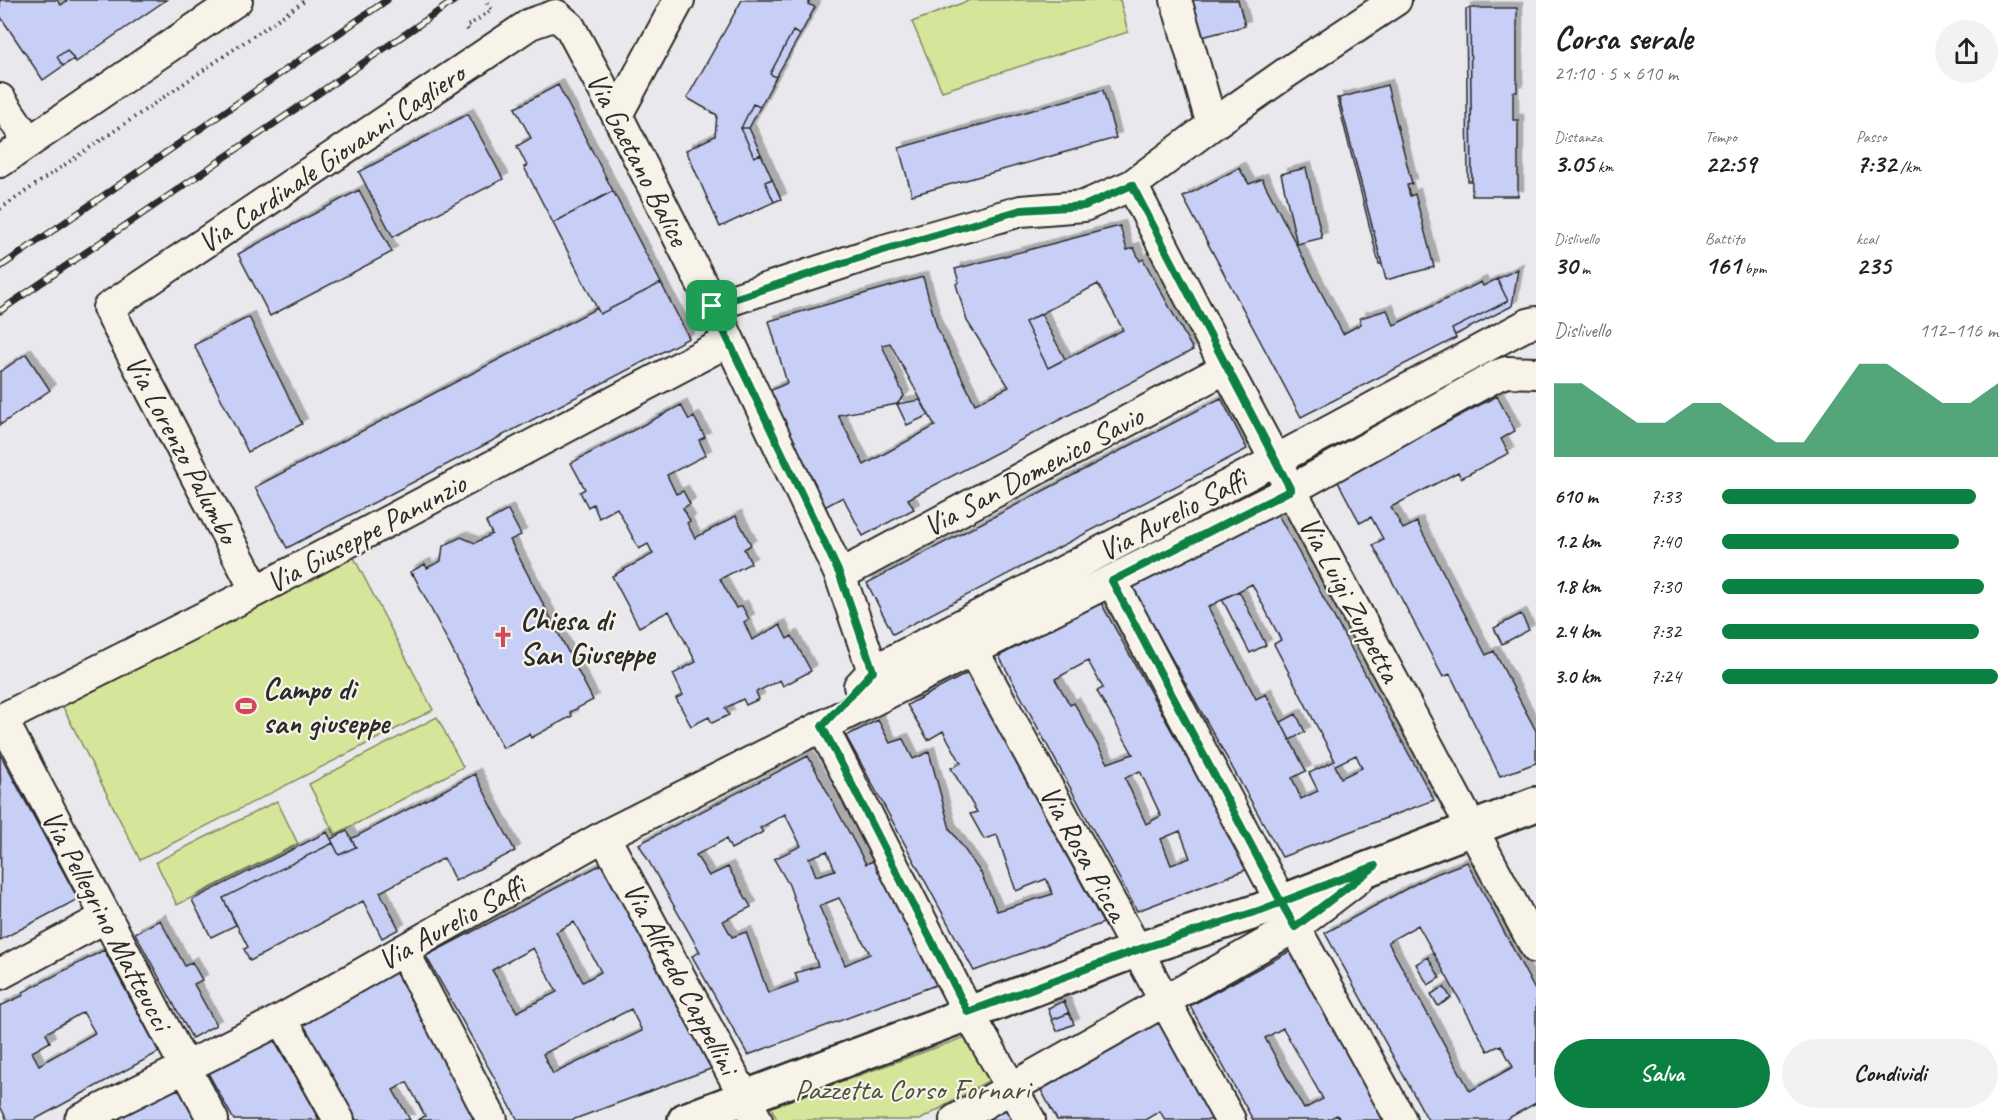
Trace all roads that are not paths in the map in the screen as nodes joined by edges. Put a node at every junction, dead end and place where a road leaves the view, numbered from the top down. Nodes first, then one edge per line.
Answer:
1 (237, 0) edge
2 (679, 0) edge
3 (1176, 0) edge
4 (1396, 0) edge
5 (556, 15) joint
6 (0, 99) edge
7 (617, 115) junction
8 (1212, 125) junction
9 (29, 142) junction
10 (0, 162) edge
11 (1132, 185) junction
12 (712, 306) junction
13 (108, 308) joint
14 (1536, 322) edge
15 (729, 341) junction
16 (1226, 368) junction
17 (1536, 373) edge
18 (1276, 460) junction
19 (1291, 490) junction
20 (840, 575) junction
21 (1112, 581) junction
22 (256, 591) junction
23 (972, 649) junction
24 (873, 671) junction
25 (1, 720) edge
26 (822, 726) junction
27 (1536, 804) edge
28 (1474, 830) junction
29 (604, 836) junction
30 (1288, 914) junction
31 (106, 917) junction
32 (1536, 948) edge
33 (403, 950) junction
34 (1137, 950) junction
35 (0, 974) edge
36 (1165, 1001) junction
37 (968, 1012) junction
38 (282, 1019) junction
39 (185, 1068) junction
40 (1012, 1089) junction
41 (752, 1108) edge
42 (80, 1120) edge
43 (213, 1120) edge
44 (339, 1120) edge
45 (492, 1120) edge
46 (685, 1120) edge
47 (955, 1120) edge
48 (1030, 1120) edge
49 (1230, 1120) edge
50 (1401, 1120) edge

1 - 9 street
2 - 7 street
3 - 8 street
4 - 8 street
5 - 7 street, Via Gaetano Balice
5 - 13 street, Via Cardinale Giovanni Cagliero
6 - 9 street
7 - 12 street, Via Gaetano Balice
8 - 11 street
9 - 10 street
11 - 12 street
11 - 16 street, Via Luigi Zuppetta
12 - 15 street, Via Gaetano Balice
13 - 22 street, Via Lorenzo Palumbo
14 - 18 street, Via Aurelio Saffi
15 - 20 street, Via Gaetano Balice
15 - 22 street, Via Giuseppe Panunzio
16 - 18 street, Via Luigi Zuppetta
16 - 20 street, Via San Domenico Savio
17 - 19 street, Via Aurelio Saffi
18 - 19 street, Via Luigi Zuppetta
18 - 24 street, Via Aurelio Saffi
19 - 21 street, Via Aurelio Saffi
19 - 28 street, Via Luigi Zuppetta
20 - 24 street, Via Gaetano Balice
21 - 23 street, Via Aurelio Saffi
21 - 30 street
22 - 25 street, Via Giuseppe Panunzio
23 - 26 street, Via Aurelio Saffi
23 - 34 street, Via Rosa Picca
24 - 26 street, Via Aurelio Saffi
25 - 31 street, Via Pellegrino Matteucci
26 - 29 street, Via Aurelio Saffi
26 - 37 street
27 - 28 street
28 - 30 street
28 - 32 street, Via Luigi Zuppetta
29 - 33 street, Via Aurelio Saffi
29 - 41 street, Via Alfredo Cappellini
30 - 34 street
30 - 36 street
30 - 50 street
31 - 35 street
31 - 39 street, Via Pellegrino Matteucci
33 - 38 street, Via Aurelio Saffi
33 - 45 street
34 - 36 street, Via Rosa Picca
34 - 37 street
36 - 40 street
36 - 49 street, Via Rosa Picca
37 - 40 street
37 - 41 street
38 - 39 street, Via Aurelio Saffi
38 - 44 street
39 - 42 street, Via Aurelio Saffi
39 - 43 street, Via Pellegrino Matteucci
40 - 47 street
40 - 48 street
41 - 46 street

